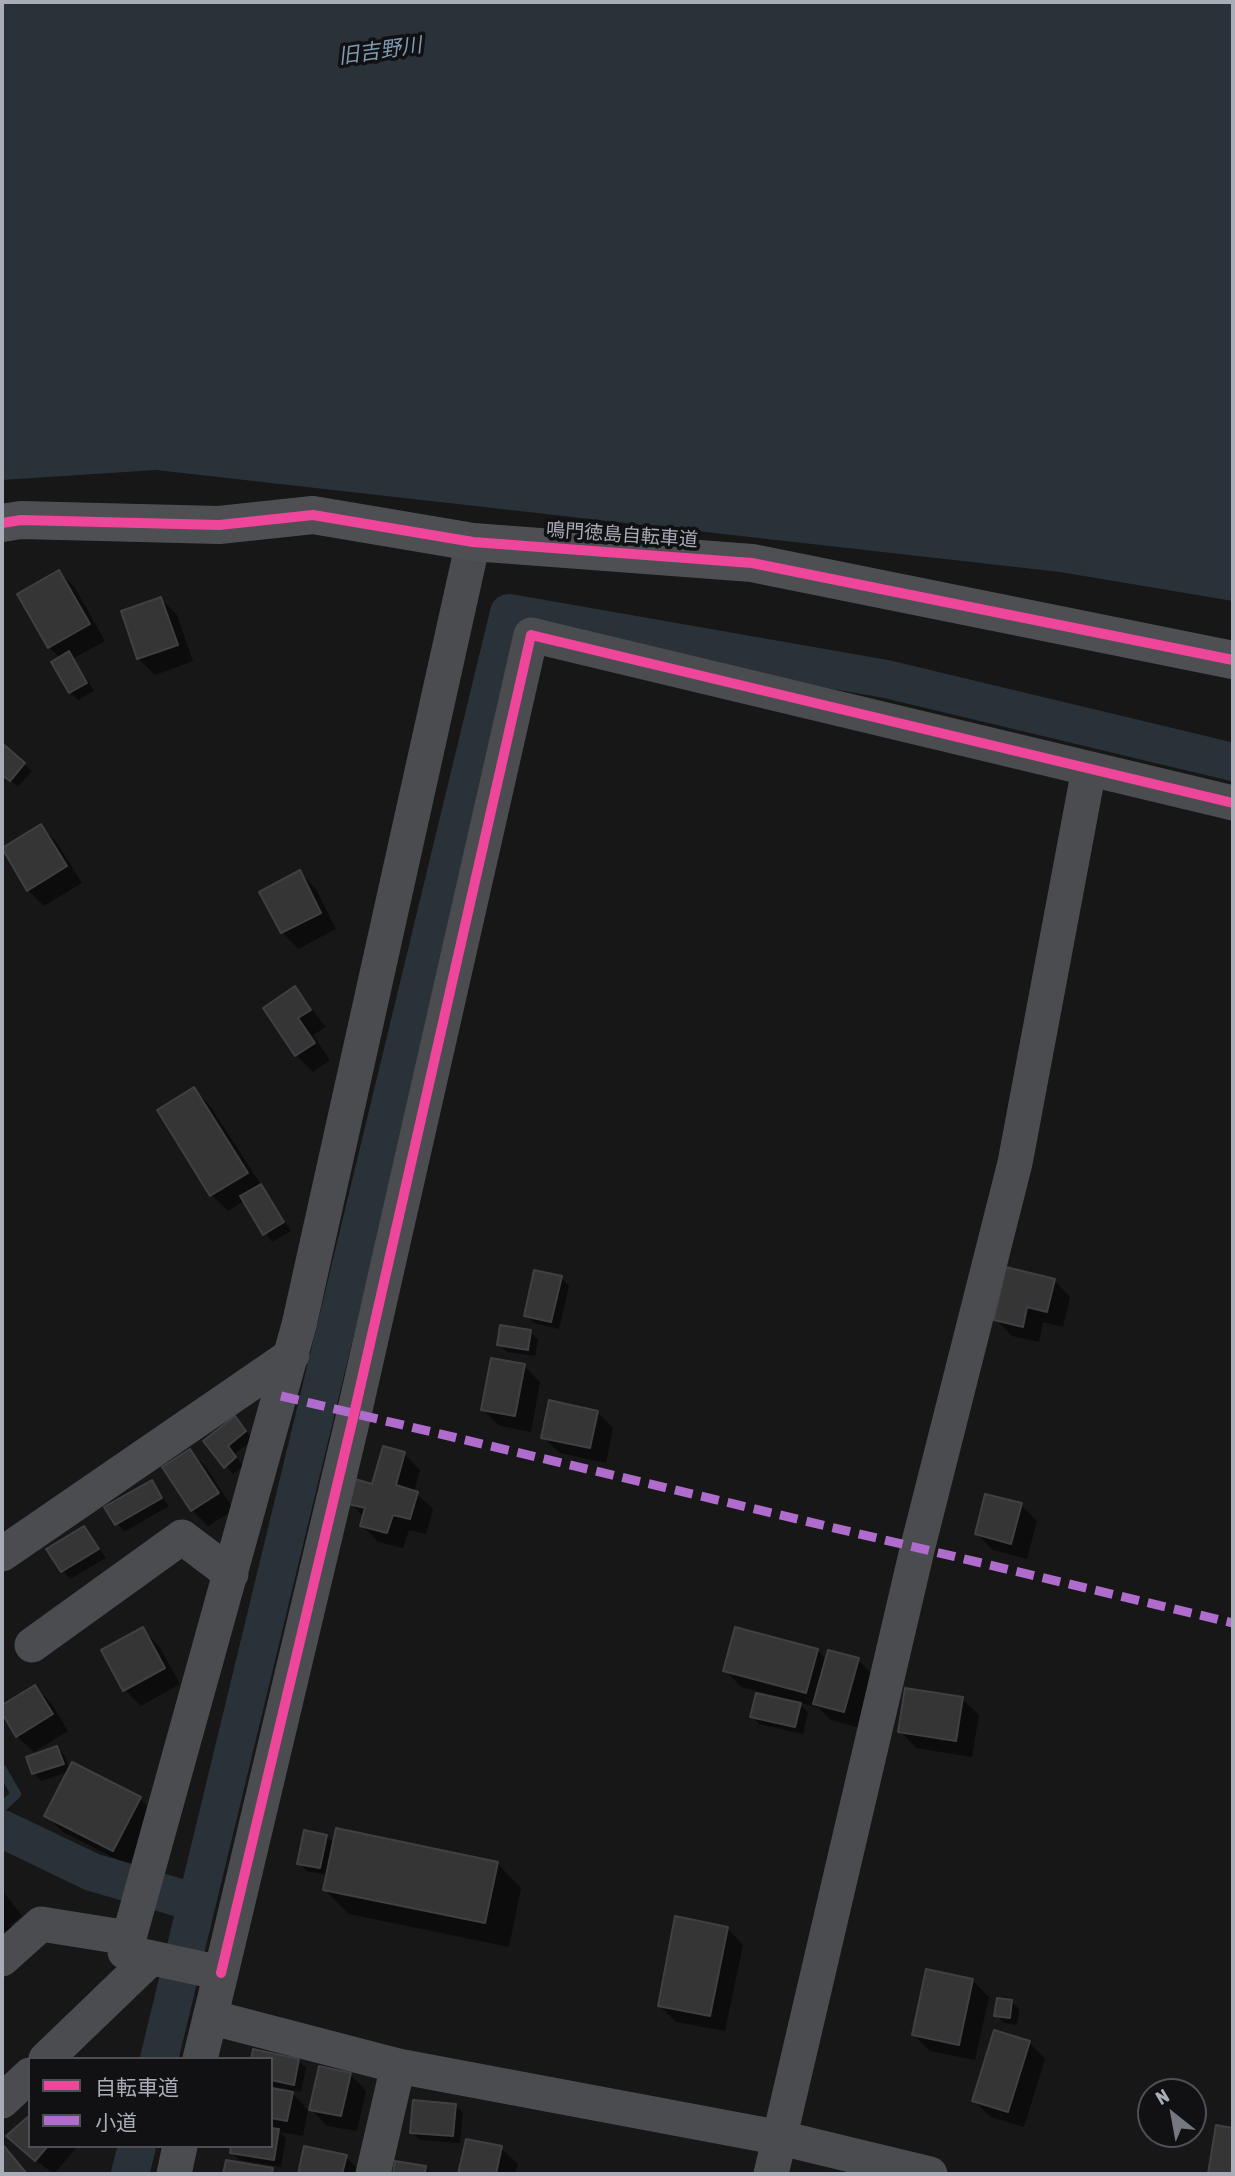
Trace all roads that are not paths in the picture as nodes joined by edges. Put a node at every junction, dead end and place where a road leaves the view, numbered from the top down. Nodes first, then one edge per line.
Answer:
1 (2, 523) edge
2 (473, 541) junction
3 (1233, 660) edge
4 (1089, 769) junction
5 (1233, 803) edge
6 (292, 1355) junction
7 (2, 1554) edge
8 (231, 1574) junction
9 (32, 1645) dead end
10 (140, 1948) junction
11 (2, 1959) edge
12 (221, 1973) junction
13 (210, 2017) junction
14 (48, 2057) edge
15 (200, 2057) edge
16 (398, 2066) junction
17 (28, 2077) edge
18 (2, 2101) edge
19 (781, 2138) junction
20 (180, 2148) edge
21 (174, 2174) edge
22 (373, 2174) edge
23 (771, 2174) edge
24 (930, 2174) edge

1 - 2 main road, 鳴門徳島自転車道
2 - 3 main road, 鳴門徳島自転車道
2 - 6 street
4 - 5 street
4 - 12 street
4 - 19 street
6 - 7 street
6 - 8 street
8 - 9 street
8 - 10 street
10 - 11 street
10 - 12 street
10 - 14 street
12 - 13 street
13 - 15 street
13 - 16 street
16 - 19 street
16 - 22 street
17 - 18 street
19 - 23 street
19 - 24 street
20 - 21 street

